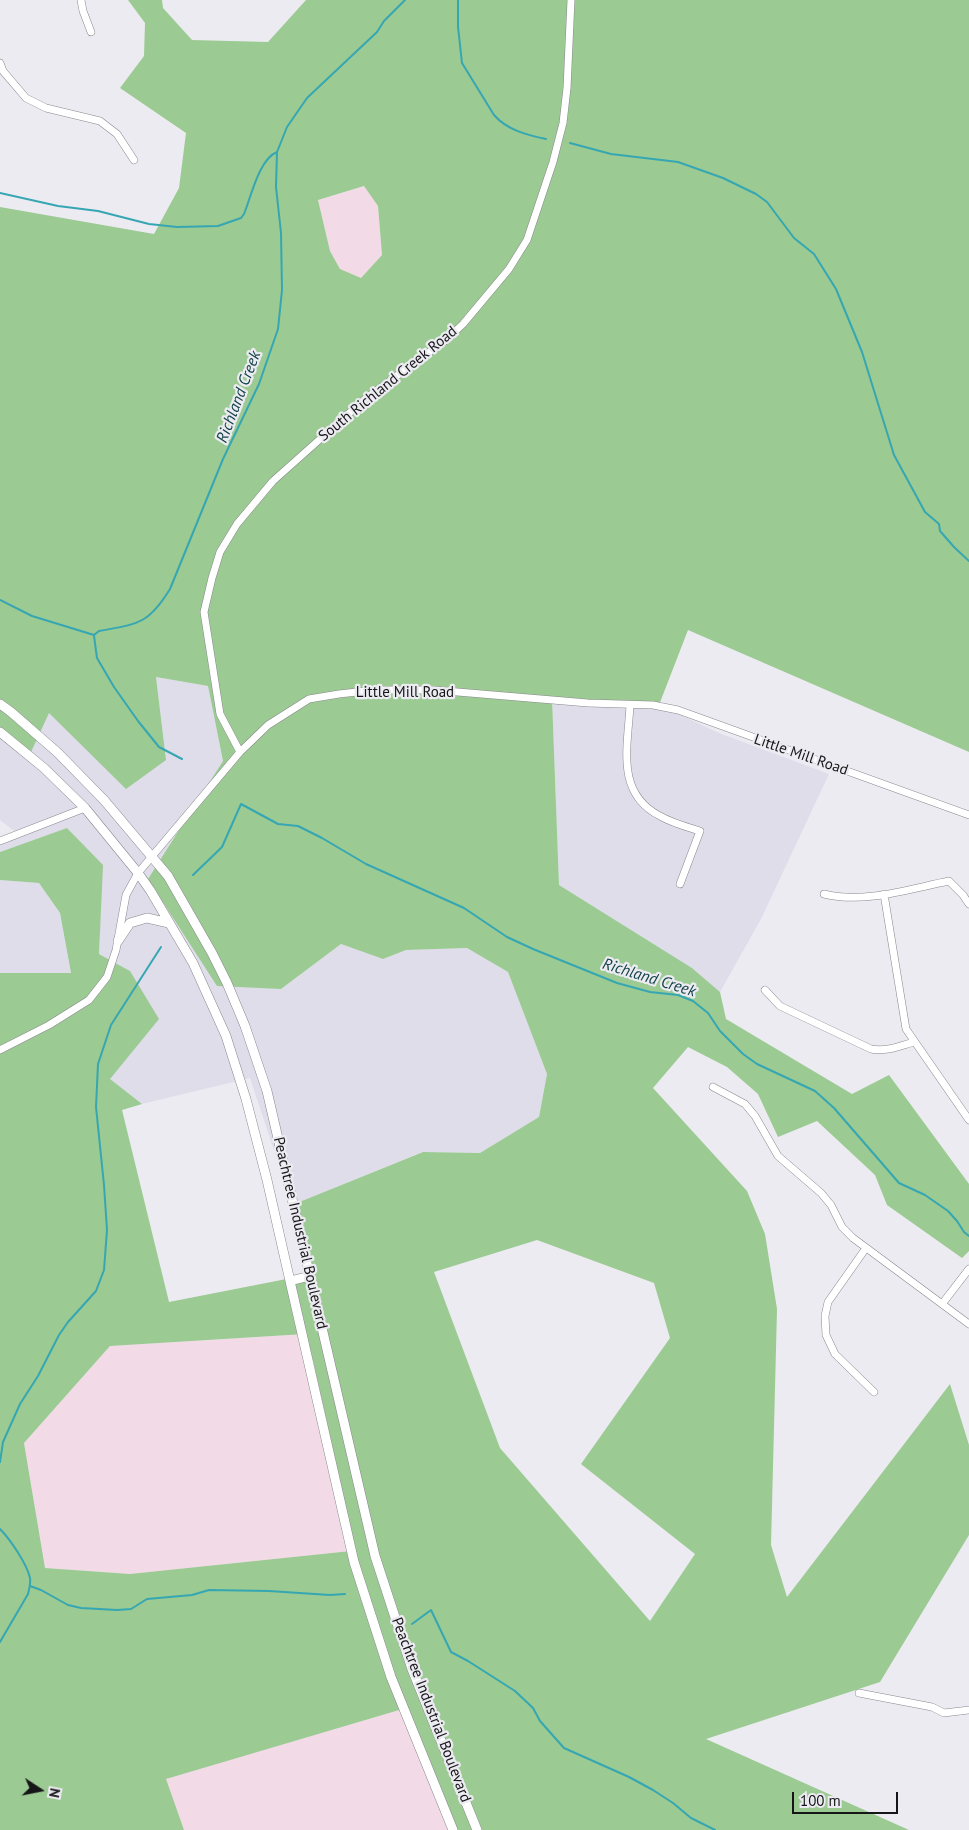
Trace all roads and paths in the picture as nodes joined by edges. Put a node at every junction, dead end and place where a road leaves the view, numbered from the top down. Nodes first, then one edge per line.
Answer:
1 (81, 0) edge
2 (571, 0) edge
3 (92, 32) dead end
4 (0, 63) edge
5 (134, 160) dead end
6 (0, 704) edge
7 (630, 705) junction
8 (0, 732) edge
9 (240, 752) junction
10 (84, 808) junction
11 (969, 814) edge
12 (0, 841) edge
13 (152, 858) junction
14 (138, 873) junction
15 (680, 884) dead end
16 (824, 894) dead end
17 (884, 894) junction
18 (969, 904) edge
19 (169, 923) junction
20 (118, 941) junction
21 (764, 990) dead end
22 (914, 1042) junction
23 (0, 1050) edge
24 (713, 1087) dead end
25 (969, 1120) edge
26 (866, 1248) junction
27 (969, 1269) edge
28 (310, 1276) junction
29 (290, 1281) junction
30 (942, 1304) junction
31 (969, 1324) edge
32 (874, 1392) dead end
33 (859, 1693) dead end
34 (969, 1710) edge
35 (454, 1830) edge
36 (477, 1830) edge

1 - 3 street
2 - 9 street, South Richland Creek Road
4 - 5 street
6 - 13 main road, Peachtree Industrial Boulevard
7 - 9 street, Little Mill Road
7 - 11 street, Little Mill Road
7 - 15 street
8 - 10 main road, Peachtree Industrial Boulevard
9 - 13 street, Little Mill Road
10 - 12 street
10 - 14 main road, Peachtree Industrial Boulevard
13 - 14 street, Little Mill Road
13 - 28 main road, Peachtree Industrial Boulevard
14 - 19 main road, Peachtree Industrial Boulevard
14 - 20 street, Little Mill Road
16 - 17 street
17 - 18 street
17 - 22 street
19 - 20 main road
19 - 29 main road, Peachtree Industrial Boulevard
20 - 23 street, Little Mill Road
21 - 22 street
22 - 25 street
24 - 26 street
26 - 30 street
26 - 32 street
27 - 30 street
28 - 29 main road
28 - 36 main road, Peachtree Industrial Boulevard
29 - 35 main road, Peachtree Industrial Boulevard
30 - 31 street
33 - 34 street

